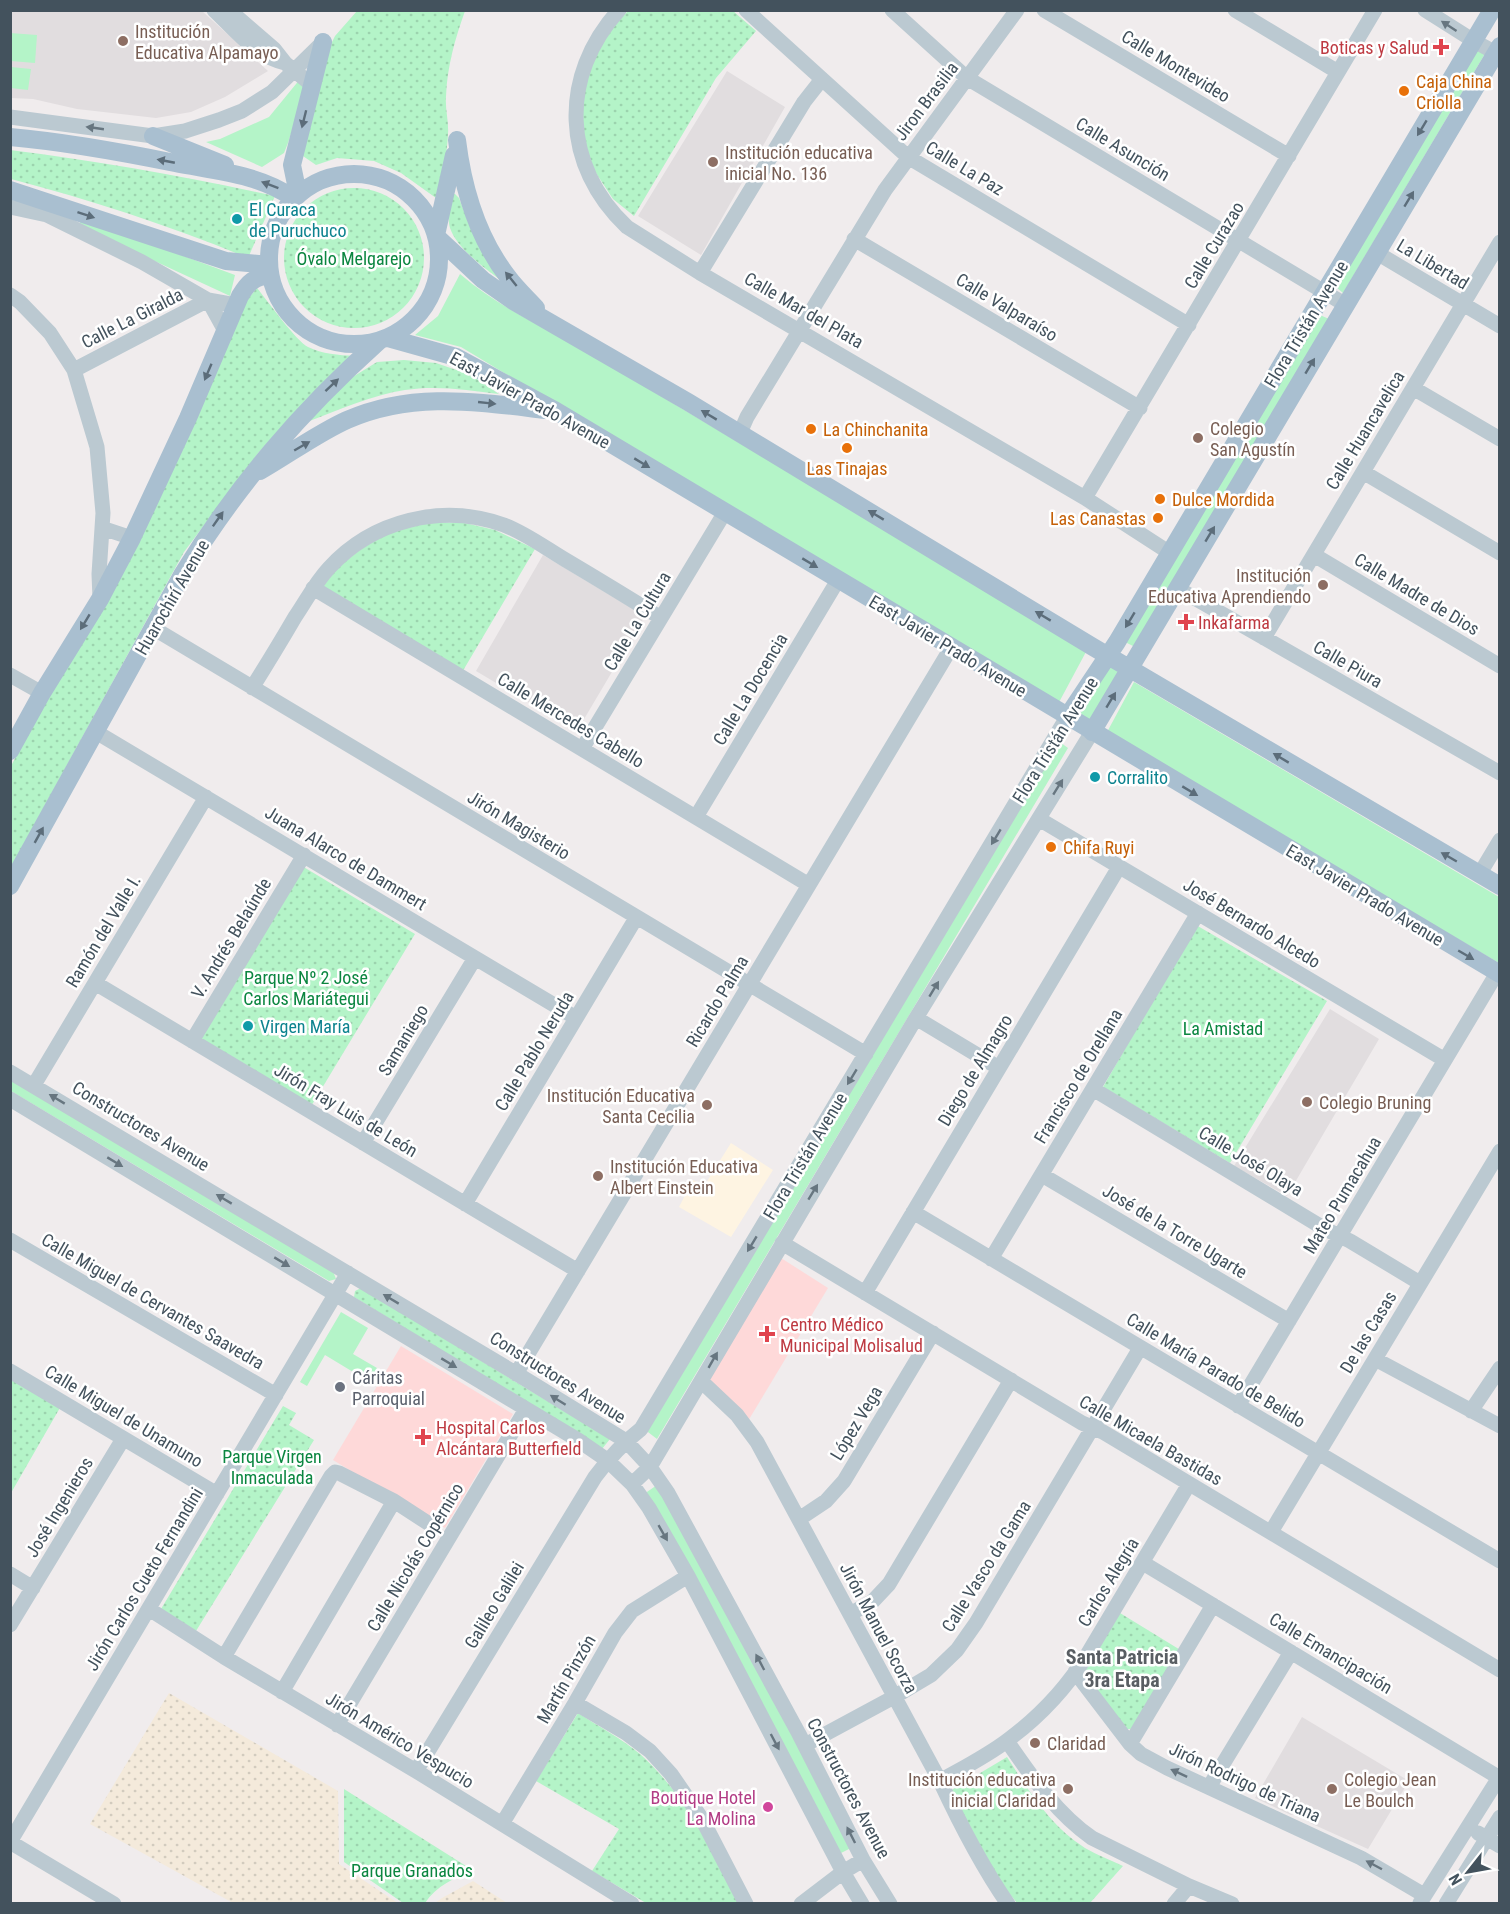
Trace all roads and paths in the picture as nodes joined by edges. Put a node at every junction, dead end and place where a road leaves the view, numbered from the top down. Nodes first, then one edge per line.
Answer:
1 (214, 10) edge
2 (229, 10) edge
3 (619, 10) edge
4 (746, 10) edge
5 (892, 10) edge
6 (1017, 10) edge
7 (1044, 10) edge
8 (1235, 10) edge
9 (1375, 10) edge
10 (1425, 10) edge
11 (1492, 10) edge
12 (1474, 41) junction
13 (323, 42) joint
14 (1498, 49) edge
15 (289, 67) junction
16 (1338, 72) junction
17 (967, 78) junction
18 (822, 79) junction
19 (312, 85) junction
20 (10, 117) edge
21 (153, 136) junction
22 (10, 137) edge
23 (1289, 156) junction
24 (908, 157) junction
25 (244, 176) junction
26 (10, 191) edge
27 (296, 196) junction
28 (10, 207) edge
29 (47, 215) junction
30 (437, 237) junction
31 (854, 239) junction
32 (1239, 241) junction
33 (1500, 242) edge
34 (1377, 253) junction
35 (270, 269) junction
36 (700, 273) junction
37 (1325, 292) junction
38 (10, 296) edge
39 (208, 300) junction
40 (1462, 304) junction
41 (236, 305) junction
42 (1346, 305) junction
43 (1189, 325) junction
44 (1500, 326) edge
45 (800, 330) junction
46 (225, 331) junction
47 (569, 332) junction
48 (384, 339) junction
49 (74, 370) junction
50 (1413, 388) junction
51 (1140, 408) junction
52 (556, 411) junction
53 (740, 433) junction
54 (1500, 440) edge
55 (1363, 472) junction
56 (251, 476) junction
57 (1085, 498) junction
58 (725, 512) junction
59 (102, 528) junction
60 (132, 538) junction
61 (1170, 553) junction
62 (1500, 553) edge
63 (1314, 555) junction
64 (838, 580) junction
65 (314, 588) junction
66 (1178, 588) junction
67 (100, 599) junction
68 (661, 618) junction
69 (153, 628) junction
70 (1264, 638) junction
71 (951, 648) junction
72 (1108, 655) junction
73 (1500, 666) edge
74 (1130, 668) junction
75 (10, 675) edge
76 (252, 687) junction
77 (42, 693) junction
78 (1067, 717) junction
79 (96, 732) junction
80 (1092, 732) junction
81 (582, 749) junction
82 (10, 751) edge
83 (1500, 773) edge
84 (206, 797) junction
85 (696, 817) junction
86 (1039, 819) junction
87 (1500, 840) edge
88 (304, 855) junction
89 (1119, 867) junction
90 (1479, 874) junction
91 (809, 885) junction
92 (10, 886) edge
93 (1500, 886) edge
94 (1198, 913) junction
95 (636, 918) junction
96 (476, 958) junction
97 (1498, 974) edge
98 (95, 983) junction
99 (749, 985) junction
100 (576, 1018) junction
101 (916, 1018) junction
102 (192, 1041) junction
103 (866, 1054) junction
104 (1445, 1060) junction
105 (999, 1068) junction
106 (10, 1072) edge
107 (34, 1085) junction
108 (1093, 1089) junction
109 (10, 1099) edge
110 (363, 1143) junction
111 (1500, 1151) edge
112 (1042, 1175) junction
113 (465, 1204) junction
114 (913, 1212) junction
115 (1340, 1236) junction
116 (10, 1240) edge
117 (782, 1243) junction
118 (991, 1259) junction
119 (578, 1271) junction
120 (348, 1273) junction
121 (1420, 1283) junction
122 (865, 1293) junction
123 (335, 1294) junction
124 (1289, 1321) junction
125 (933, 1333) junction
126 (1140, 1348) junction
127 (1375, 1359) junction
128 (1500, 1368) edge
129 (10, 1371) edge
130 (516, 1374) junction
131 (1011, 1380) junction
132 (701, 1381) junction
133 (276, 1395) junction
134 (1238, 1406) junction
135 (526, 1409) junction
136 (1471, 1411) junction
137 (1500, 1426) edge
138 (1093, 1428) junction
139 (123, 1439) junction
140 (626, 1441) junction
141 (1318, 1453) junction
142 (607, 1460) junction
143 (650, 1467) junction
144 (632, 1484) junction
145 (1189, 1484) junction
146 (217, 1494) junction
147 (394, 1501) junction
148 (799, 1519) junction
149 (434, 1527) dead end
150 (1271, 1532) junction
151 (1500, 1562) edge
152 (1143, 1563) junction
153 (10, 1574) edge
154 (688, 1576) junction
155 (33, 1588) junction
156 (1213, 1605) junction
157 (149, 1609) junction
158 (850, 1614) junction
159 (10, 1625) edge
160 (1291, 1652) junction
161 (224, 1657) junction
162 (1500, 1670) edge
163 (1075, 1672) junction
164 (282, 1692) junction
165 (894, 1697) junction
166 (575, 1703) junction
167 (337, 1725) junction
168 (1007, 1741) junction
169 (1130, 1744) junction
170 (805, 1745) junction
171 (416, 1771) junction
172 (1499, 1777) edge
173 (940, 1781) junction
174 (1209, 1787) junction
175 (1500, 1817) edge
176 (502, 1824) junction
177 (1468, 1826) junction
178 (11, 1842) edge
179 (1493, 1842) edge
180 (863, 1860) junction
181 (843, 1872) junction
182 (1189, 1886) junction
183 (1422, 1899) edge
184 (114, 1904) edge
185 (632, 1904) edge
186 (746, 1904) edge
187 (801, 1904) edge
188 (862, 1904) edge
189 (890, 1904) edge
190 (1008, 1904) edge
191 (1174, 1904) edge
192 (1232, 1904) edge
193 (1446, 1904) edge

1 - 15 street
2 - 15 street
3 - 36 street, Calle Mar del Plata
4 - 18 street, Calle La Paz
5 - 17 street, Calle Asunción
6 - 17 street, Jiron Brasilia
7 - 23 street, Calle Montevideo
8 - 16 street
9 - 16 street, Calle Curazao
12 -> 10 street
11 - 12 main road, Flora Tristán Avenue
12 - 14 street
12 -> 37 main road, Flora Tristán Avenue
13 - 15 street
13 - 19 main road
34 -> 14 main road, Flora Tristán Avenue
15 - 19 street
15 - 21 street
16 - 23 street, Calle Curazao
17 - 24 street, Jiron Brasilia
17 - 32 street, Calle Asunción
18 - 24 street, Calle La Paz
18 - 36 street
19 -> 27 main road
21 -> 20 street
21 - 25 main road
25 -> 22 main road
23 - 32 street, Calle Curazao
24 - 31 street, Jiron Brasilia
24 - 43 street, Calle La Paz
27 -> 25 main road
26 - 29 main road
26 -> 35 main road
27 - 30 main road
27 - 35 main road
28 - 29 street
29 - 39 street
30 - 47 main road
47 -> 30 main road
30 - 48 main road
31 - 45 street, Jiron Brasilia
31 - 51 street, Calle Valparaíso
32 - 37 street, Calle Asunción
32 - 43 street, Calle Curazao
33 - 40 street, Calle Huancavelica
34 - 40 street, La Libertad
34 - 42 main road, Flora Tristán Avenue
35 - 41 main road
35 - 48 main road
36 - 45 street, Calle Mar del Plata
37 - 42 street, Calle Asunción
37 - 61 main road, Flora Tristán Avenue
38 - 49 street
39 - 41 street
39 - 46 street
39 - 49 street, Calle La Giralda
40 - 44 street, La Libertad
40 - 50 street, Calle Huancavelica
41 - 46 main road
66 -> 42 main road, Flora Tristán Avenue
43 - 51 street, Calle Curazao
45 - 53 street, Jiron Brasilia
45 - 57 street, Calle Mar del Plata
46 -> 60 main road
53 -> 47 main road
48 - 52 main road, East Javier Prado Avenue
56 -> 48 main road, Huarochirí Avenue
49 - 59 street
50 - 54 street
50 - 55 street, Calle Huancavelica
51 - 57 street, Calle Curazao
56 -> 52 main road
52 -> 58 main road, East Javier Prado Avenue
72 -> 53 main road
55 - 62 street
55 - 63 street, Calle Huancavelica
69 -> 56 main road, Huarochirí Avenue
57 - 61 street, Calle Mar del Plata
58 -> 64 main road, East Javier Prado Avenue
58 - 68 street, Calle La Cultura
59 - 60 street
59 - 67 street
60 - 67 main road
61 -> 72 main road, Flora Tristán Avenue
63 - 70 street, Calle Huancavelica
63 - 73 street, Calle Madre de Dios
64 - 71 main road, East Javier Prado Avenue
64 - 85 street, Calle La Docencia
65 - 68 street
65 - 76 street
65 - 81 street, Calle Mercedes Cabello
66 - 70 street, Calle Piura
66 - 74 main road, Flora Tristán Avenue
67 -> 77 main road
68 - 81 street, Calle La Cultura
69 - 76 street, Jirón Magisterio
69 - 79 main road, Huarochirí Avenue
70 - 83 street, Calle Piura
71 - 78 main road, East Javier Prado Avenue
71 - 91 street, Ricardo Palma
72 - 74 main road
72 - 78 main road, Flora Tristán Avenue
80 -> 74 main road, Flora Tristán Avenue
90 -> 74 main road
75 - 77 street
76 - 95 street, Jirón Magisterio
77 - 82 main road
78 - 80 main road, East Javier Prado Avenue
78 -> 103 street, Flora Tristán Avenue
79 - 84 street, Juana Alarco de Dammert
92 -> 79 main road, Huarochirí Avenue
86 -> 80 street, Flora Tristán Avenue
80 -> 97 main road, East Javier Prado Avenue
81 - 85 street, Calle Mercedes Cabello
84 - 88 street, Juana Alarco de Dammert
84 - 98 street, Ramón del Valle I.
85 - 91 street, Calle Mercedes Cabello
86 - 89 street, José Bernardo Alcedo
101 -> 86 street, Flora Tristán Avenue
87 - 90 street
88 - 96 street, Juana Alarco de Dammert
88 - 102 street, V. Andrés Belaúnde
89 - 94 street, José Bernardo Alcedo
89 - 105 street, Diego de Almagro
90 - 93 main road
91 - 99 street, Ricardo Palma
94 - 104 street, José Bernardo Alcedo
94 - 108 street, Francisco de Orellana
95 - 99 street, Jirón Magisterio
95 - 100 street, Calle Pablo Neruda
96 - 100 street, Juana Alarco de Dammert
96 - 110 street, Samaniego
97 - 104 street, Mateo Pumacahua
98 - 102 street, Jirón Fray Luis de León
98 - 107 street, Ramón del Valle I.
99 - 103 street, Jirón Magisterio
99 - 119 street, Ricardo Palma
100 - 113 street, Calle Pablo Neruda
101 - 105 street
117 -> 101 street, Flora Tristán Avenue
102 - 110 street, Jirón Fray Luis de León
103 -> 140 street, Flora Tristán Avenue
104 - 115 street, Mateo Pumacahua
105 - 114 street, Diego de Almagro
106 - 107 street, Constructores Avenue
120 -> 107 street, Constructores Avenue
108 - 112 street, Francisco de Orellana
108 - 115 street, Calle José Olaya
109 -> 123 street
110 - 113 street, Jirón Fray Luis de León
111 - 121 street, De las Casas
112 - 118 street, Francisco de Orellana
112 - 124 street, José de la Torre Ugarte
113 - 119 street, Jirón Fray Luis de León
114 - 118 street, Calle María Parado de Belido
114 - 122 street, Diego de Almagro
115 - 121 street, Calle José Olaya
115 - 124 street, Mateo Pumacahua
116 - 133 street, Calle Miguel de Cervantes Saavedra
117 - 122 street, Calle Micaela Bastidas
132 -> 117 street, Flora Tristán Avenue
118 - 126 street, Calle María Parado de Belido
119 - 130 street, Ricardo Palma
120 - 123 street, Jirón Carlos Cueto Fernandini
130 -> 120 street, Constructores Avenue
121 - 127 street, De las Casas
122 - 125 street, Calle Micaela Bastidas
123 - 133 street, Jirón Carlos Cueto Fernandini
123 -> 135 street
124 - 134 street, Mateo Pumacahua
125 - 131 street, Calle Micaela Bastidas
125 - 148 street, López Vega
126 - 134 street, Calle María Parado de Belido
126 - 138 street, Calle Vasco da Gama
127 - 136 street
127 - 141 street, De las Casas
128 - 136 street
129 - 139 street, Calle Miguel de Unamuno
140 -> 130 street, Constructores Avenue
131 - 138 street, Calle Micaela Bastidas
131 - 158 street
132 - 143 street, Flora Tristán Avenue
132 - 148 street, Jirón Manuel Scorza
133 - 146 street, Jirón Carlos Cueto Fernandini
134 - 141 street, Calle María Parado de Belido
135 - 142 street
135 - 167 street, Calle Nicolás Copérnico
136 - 137 street
138 - 145 street, Calle Micaela Bastidas
138 - 165 street, Calle Vasco da Gama
139 - 146 street, Calle Miguel de Unamuno
139 - 155 street, José Ingenieros
140 - 142 street, Flora Tristán Avenue
140 - 143 street, Constructores Avenue
141 - 150 street, De las Casas
141 - 151 street, Calle María Parado de Belido
142 - 144 street
142 - 171 street, Galileo Galilei
143 - 144 street, Flora Tristán Avenue
170 -> 143 street, Constructores Avenue
144 -> 154 street
145 - 150 street, Calle Micaela Bastidas
145 - 152 street, Carlos Alegría
146 - 157 street, Jirón Carlos Cueto Fernandini
147 - 149 street
147 - 161 street
147 - 164 street
148 - 158 street, Jirón Manuel Scorza
150 - 162 street, Calle Micaela Bastidas
152 - 156 street, Calle Emancipación
152 - 163 street, Carlos Alegría
153 - 155 street
154 - 166 street, Martín Pinzón
154 -> 181 street
155 - 159 street, José Ingenieros
156 - 160 street, Calle Emancipación
156 - 169 street
157 - 161 street, Jirón Américo Vespucio
157 - 178 street, Jirón Carlos Cueto Fernandini
158 - 165 street, Jirón Manuel Scorza
160 - 172 street, Calle Emancipación
160 - 174 street
161 - 164 street, Jirón Américo Vespucio
163 - 168 street, Carlos Alegría
163 - 169 street, Jirón Rodrigo de Triana
164 - 167 street, Jirón Américo Vespucio
165 - 170 street, Calle Vasco da Gama
165 - 173 street, Jirón Manuel Scorza
166 - 176 street, Martín Pinzón
166 - 186 street
167 - 171 street, Jirón Américo Vespucio
168 - 173 street, Carlos Alegría
168 - 182 street
174 -> 169 street, Jirón Rodrigo de Triana
180 -> 170 street, Constructores Avenue
171 - 176 street, Jirón Américo Vespucio
172 - 177 street
173 - 190 street, Jirón Manuel Scorza
183 -> 174 street, Jirón Rodrigo de Triana
175 - 179 street
176 - 185 street, Jirón Américo Vespucio
177 - 179 street
177 - 183 street
178 - 184 street
179 - 193 street
180 - 181 street
180 - 189 street, Constructores Avenue
181 - 187 street
181 - 188 street
182 - 191 street
182 - 192 street

